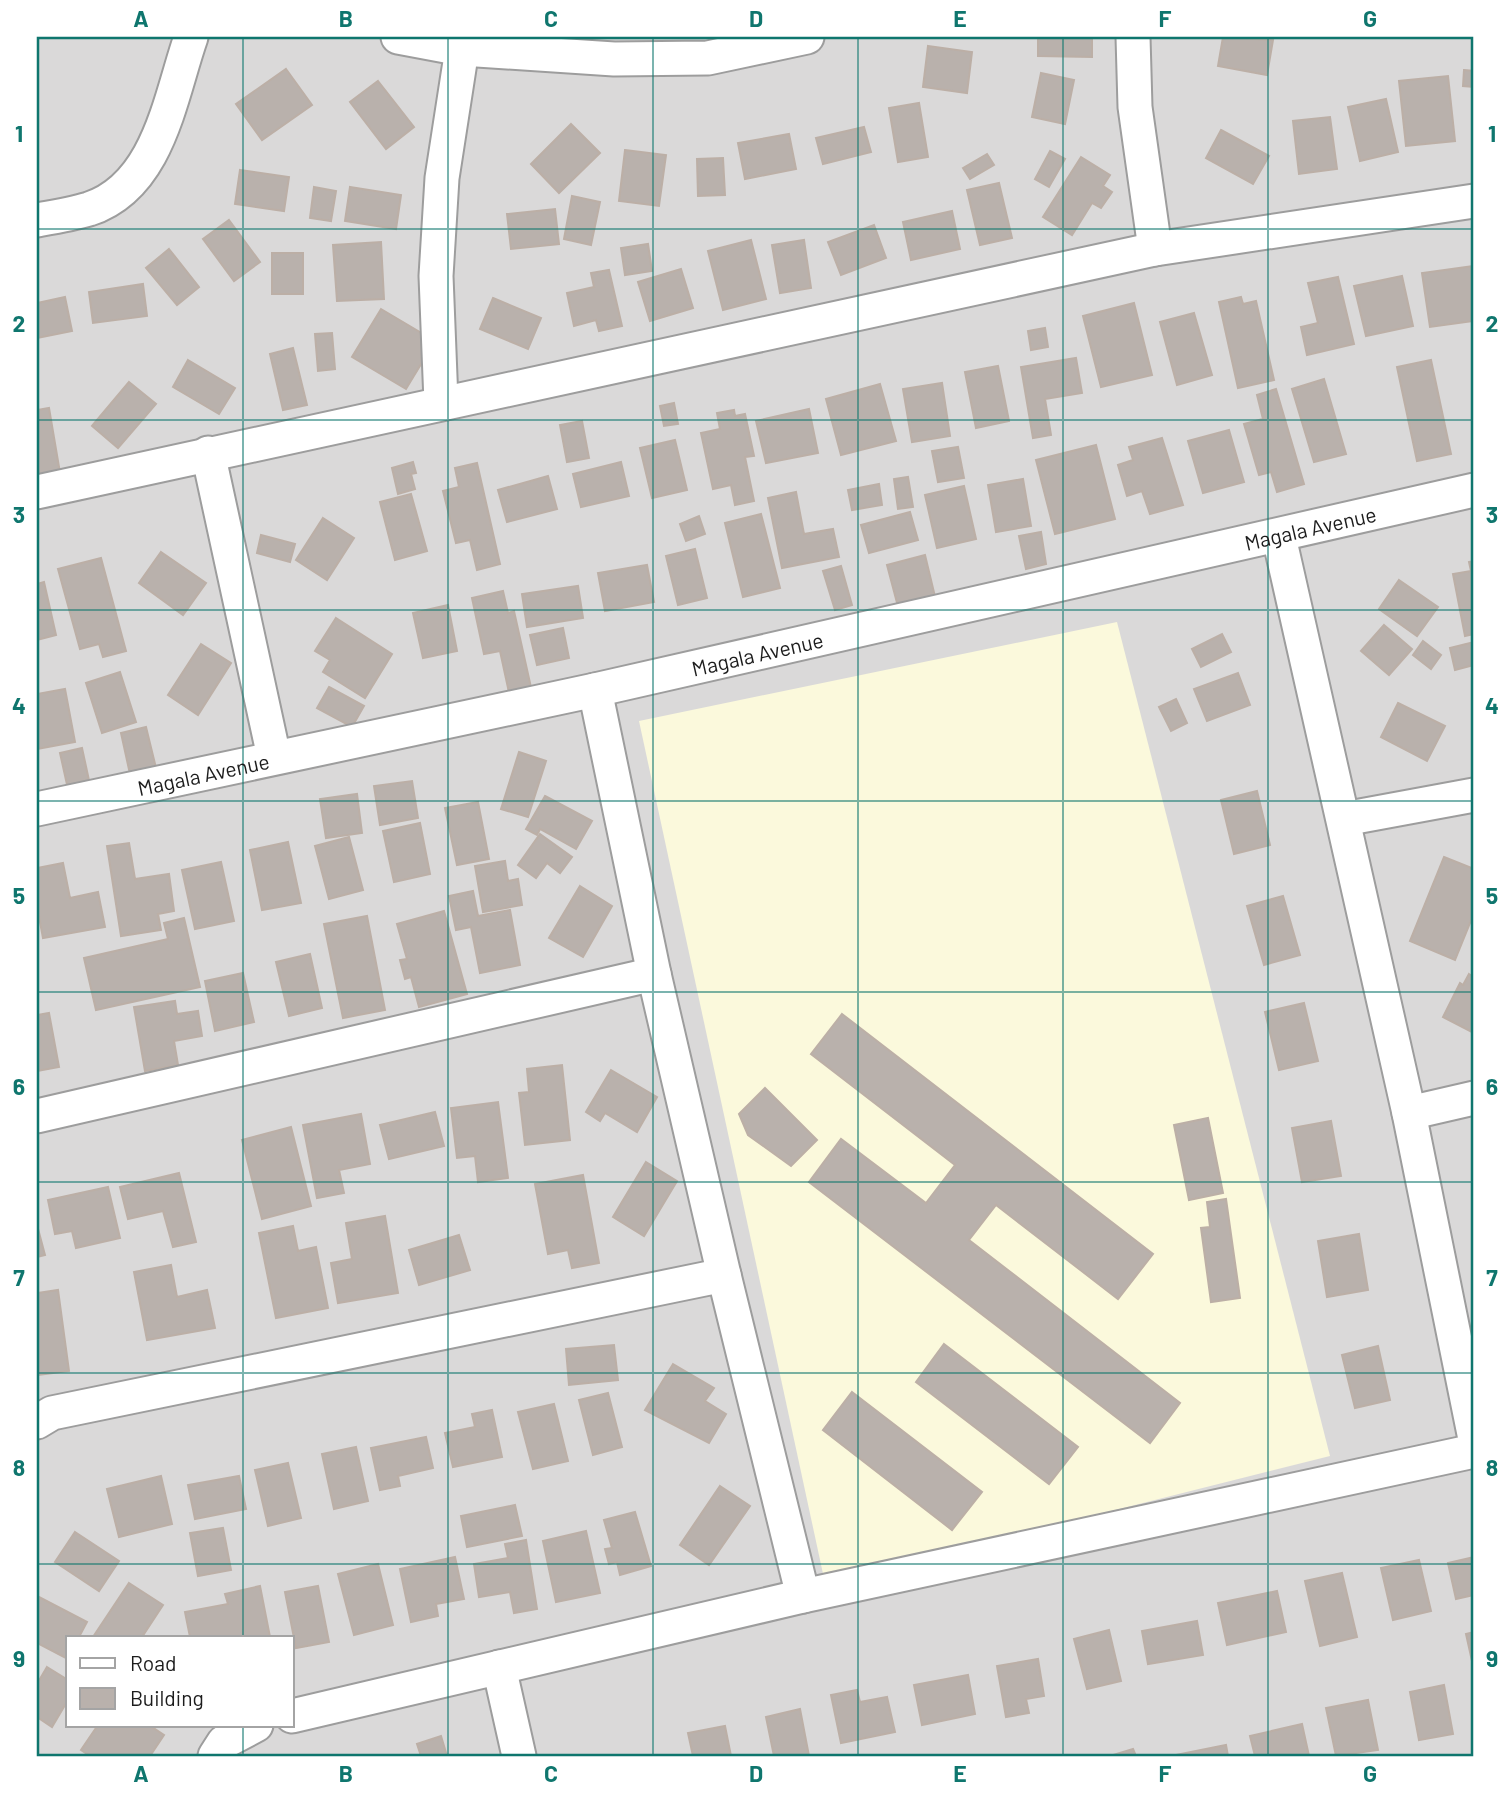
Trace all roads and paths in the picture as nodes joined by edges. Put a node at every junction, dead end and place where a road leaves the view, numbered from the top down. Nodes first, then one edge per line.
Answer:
1 (191, 37) edge
2 (398, 37) edge
3 (807, 37) edge
4 (1133, 37) edge
5 (462, 49) junction
6 (1474, 201) edge
7 (37, 220) edge
8 (1155, 249) junction
9 (441, 402) junction
10 (208, 453) junction
11 (1474, 490) edge
12 (37, 492) edge
13 (1279, 537) junction
14 (595, 690) junction
15 (274, 757) junction
16 (1474, 795) edge
17 (37, 810) edge
18 (1344, 819) junction
19 (654, 974) junction
20 (1474, 1098) edge
21 (1409, 1113) junction
22 (37, 1116) edge
23 (724, 1275) junction
24 (37, 1422) edge
25 (1474, 1434) edge
26 (1474, 1451) edge
27 (803, 1596) junction
28 (499, 1667) junction
29 (294, 1716) edge
30 (252, 1727) edge
31 (215, 1756) edge
32 (519, 1756) edge

1 - 7 street
2 - 5 street
3 - 5 street
4 - 8 street
5 - 9 street
6 - 8 street
8 - 9 street
9 - 10 street
10 - 12 street
10 - 15 street
11 - 13 street, Magala Avenue
13 - 14 street, Magala Avenue
13 - 18 street
14 - 15 street, Magala Avenue
14 - 19 street
15 - 17 street, Magala Avenue
16 - 18 street
18 - 21 street
19 - 22 street
19 - 23 street
20 - 21 street
21 - 25 street
23 - 24 street
23 - 27 street
26 - 27 street
27 - 28 street
28 - 29 street
28 - 32 street
30 - 31 street

